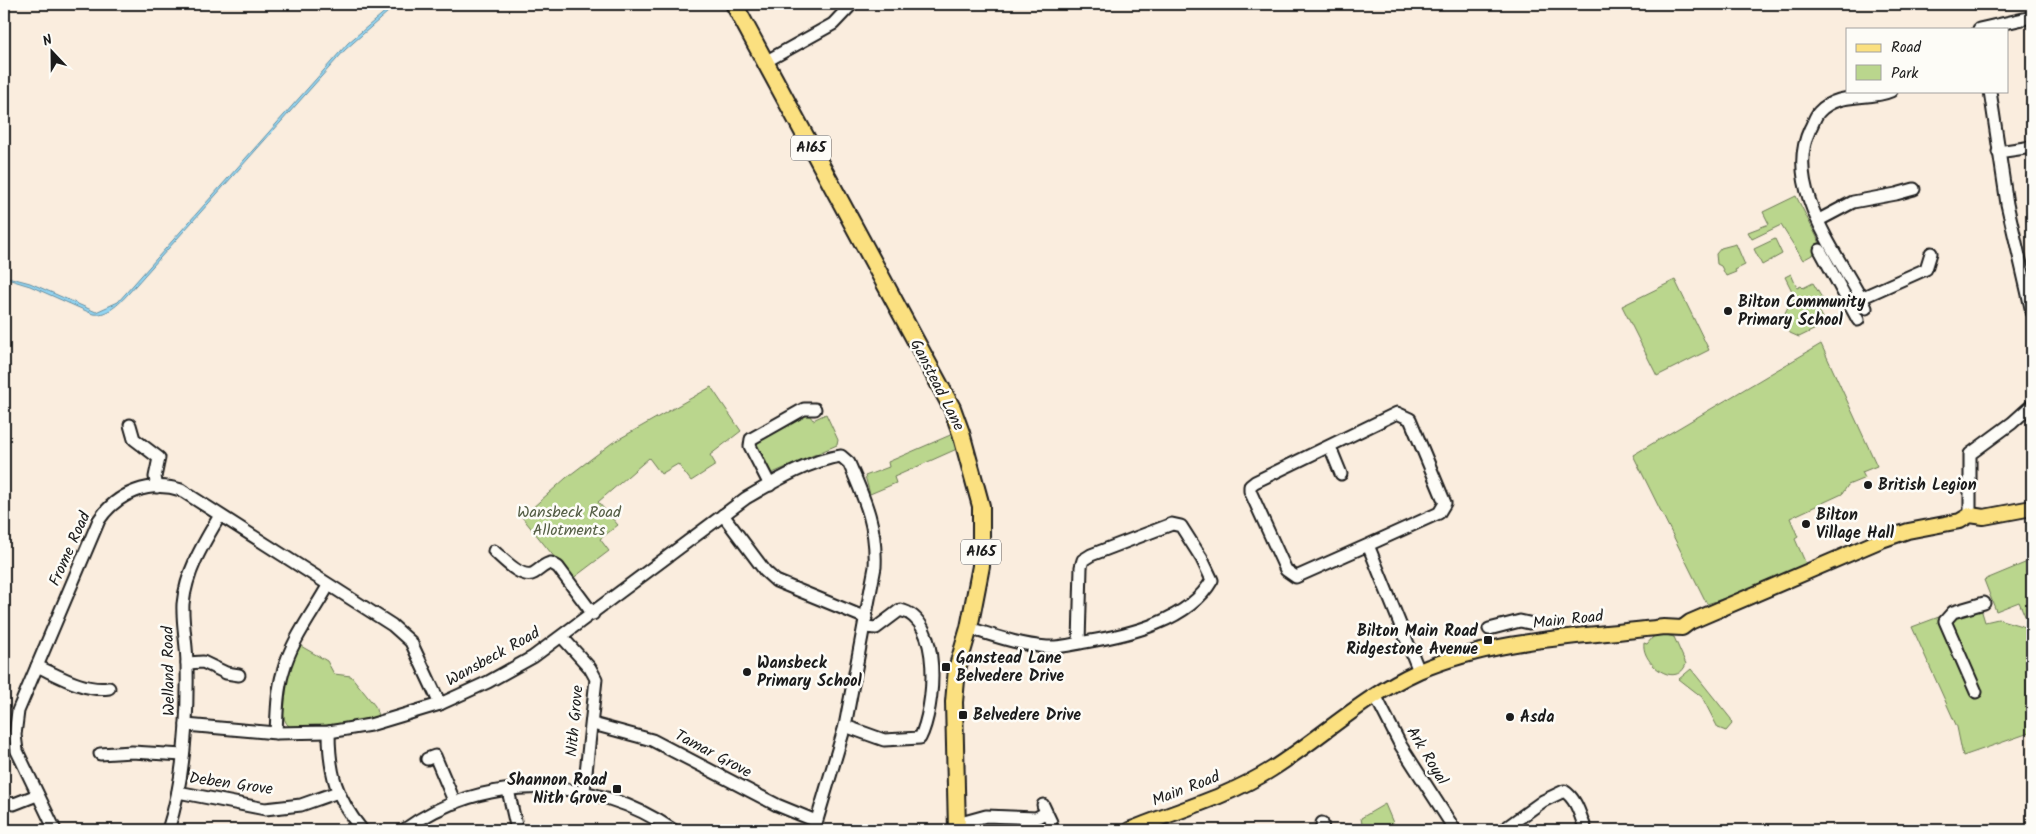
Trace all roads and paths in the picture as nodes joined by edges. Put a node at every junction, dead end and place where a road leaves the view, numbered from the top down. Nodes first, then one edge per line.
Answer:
1 (734, 4) edge
2 (852, 4) edge
3 (2032, 17) edge
4 (1983, 28) edge
5 (765, 62) junction
6 (1889, 92) edge
7 (1990, 92) edge
8 (2032, 147) edge
9 (1998, 152) junction
10 (1911, 193) dead end
11 (1819, 220) junction
12 (1820, 250) dead end
13 (1931, 253) dead end
14 (1861, 298) junction
15 (1866, 308) dead end
16 (2032, 312) edge
17 (1858, 320) dead end
18 (2032, 405) edge
19 (815, 409) dead end
20 (130, 425) dead end
21 (1330, 447) junction
22 (1342, 477) dead end
23 (770, 484) junction
24 (157, 487) junction
25 (2032, 508) edge
26 (723, 515) junction
27 (1970, 515) junction
28 (220, 517) junction
29 (1368, 545) junction
30 (494, 551) dead end
31 (328, 586) junction
32 (1984, 603) dead end
33 (593, 614) junction
34 (865, 623) junction
35 (1529, 623) dead end
36 (969, 628) junction
37 (1489, 628) dead end
38 (562, 637) junction
39 (1079, 644) junction
40 (187, 664) junction
41 (37, 666) junction
42 (1419, 672) junction
43 (239, 675) dead end
44 (110, 688) dead end
45 (1976, 692) dead end
46 (1375, 695) junction
47 (440, 704) junction
48 (593, 724) junction
49 (186, 725) junction
50 (845, 726) junction
51 (329, 732) junction
52 (276, 733) junction
53 (100, 754) dead end
54 (183, 755) junction
55 (427, 759) dead end
56 (508, 790) junction
57 (584, 791) junction
58 (178, 792) junction
59 (338, 792) junction
60 (37, 795) junction
61 (4, 802) edge
62 (455, 802) junction
63 (1046, 813) dead end
64 (815, 826) edge
65 (957, 827) edge
66 (55, 830) edge
67 (168, 830) edge
68 (362, 830) edge
69 (404, 830) edge
70 (517, 830) edge
71 (673, 830) edge
72 (1129, 830) edge
73 (1455, 830) edge
74 (1503, 830) edge
75 (1586, 830) edge

1 - 5 highway, Ganstead Lane / A165
2 - 5 street
3 - 4 street
5 - 36 highway, Ganstead Lane / A165
6 - 11 street
7 - 9 street
8 - 9 street
9 - 16 street
10 - 11 street
11 - 14 street
12 - 17 street
13 - 14 street
14 - 15 street
18 - 27 street
19 - 23 street
20 - 24 street
21 - 22 street
21 - 29 street
21 - 29 street
23 - 26 street, Wansbeck Road
23 - 34 street, Wansbeck Road
24 - 28 street, Frome Road
24 - 41 street, Frome Road
25 - 27 main road, Main Road
26 - 33 street, Wansbeck Road
26 - 34 street
27 - 42 main road, Main Road
28 - 31 street, Frome Road
28 - 40 street, Welland Road
29 - 42 street
30 - 33 street
31 - 47 street, Frome Road
31 - 52 street
32 - 45 street
33 - 38 street, Wansbeck Road
34 - 50 street, Wansbeck Road
34 - 50 street
35 - 37 street, Main Road
36 - 39 street
36 - 65 highway, Ganstead Lane / A165
38 - 47 street, Wansbeck Road
38 - 48 street, Nith Grove
39 - 39 street
40 - 43 street
40 - 49 street, Welland Road
41 - 44 street
41 - 60 street, Frome Road
42 - 46 main road, Main Road
46 - 72 main road, Main Road
46 - 73 street, Ark Royal
47 - 51 street, Wansbeck Road
48 - 57 street, Nith Grove
48 - 64 street, Tamar Grove
49 - 52 street, Wansbeck Road
49 - 54 street, Welland Road
50 - 64 street, Wansbeck Road
51 - 52 street, Wansbeck Road
51 - 59 street
53 - 54 street
54 - 58 street, Welland Road
55 - 62 street
56 - 57 street
56 - 62 street
56 - 70 street
57 - 71 street
58 - 59 street, Deben Grove
58 - 67 street, Welland Road
59 - 68 street
60 - 61 street
60 - 66 street, Frome Road
62 - 69 street
63 - 65 street
74 - 75 street

